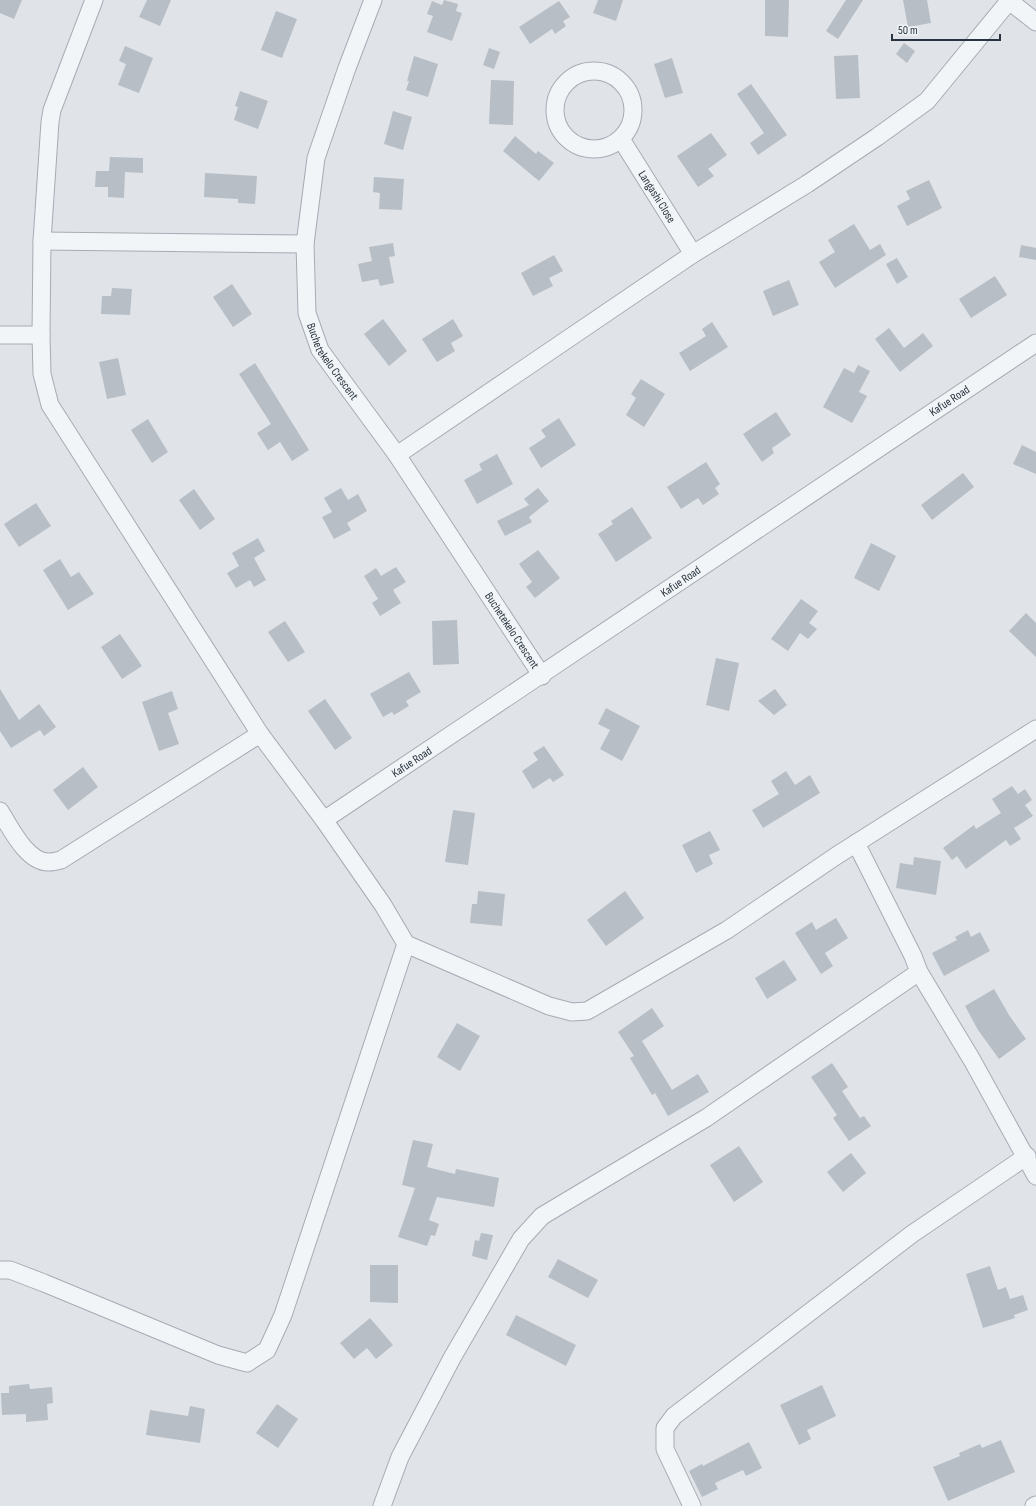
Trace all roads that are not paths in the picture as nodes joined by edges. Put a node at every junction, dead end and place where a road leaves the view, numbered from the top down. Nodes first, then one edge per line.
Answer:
1 (94, 0) edge
2 (373, 0) edge
3 (1009, 1) edge
4 (1036, 22) edge
5 (622, 139) junction
6 (42, 241) junction
7 (305, 244) junction
8 (693, 254) junction
9 (0, 335) edge
10 (41, 335) junction
11 (1036, 343) edge
12 (398, 455) junction
13 (542, 676) junction
14 (1036, 729) edge
15 (260, 734) junction
16 (0, 811) edge
17 (324, 820) junction
18 (856, 843) junction
19 (406, 944) junction
20 (919, 972) junction
21 (1026, 1156) junction
22 (1036, 1176) edge
23 (0, 1270) edge
24 (382, 1506) edge
25 (692, 1506) edge

1 - 6 street
2 - 7 street, Buchetekelo Crescent
3 - 4 street
3 - 8 street
5 - 5 street
5 - 8 street, Langashi Close
6 - 7 street
6 - 10 street
7 - 12 street, Buchetekelo Crescent
8 - 12 street
9 - 10 street
10 - 15 street
11 - 13 street, Kafue Road
12 - 13 street, Buchetekelo Crescent
13 - 17 street, Kafue Road
14 - 18 street
15 - 16 street
15 - 17 street
17 - 19 street
18 - 19 street
18 - 20 street
19 - 23 street
20 - 21 street
20 - 24 street
21 - 22 street
21 - 25 street

